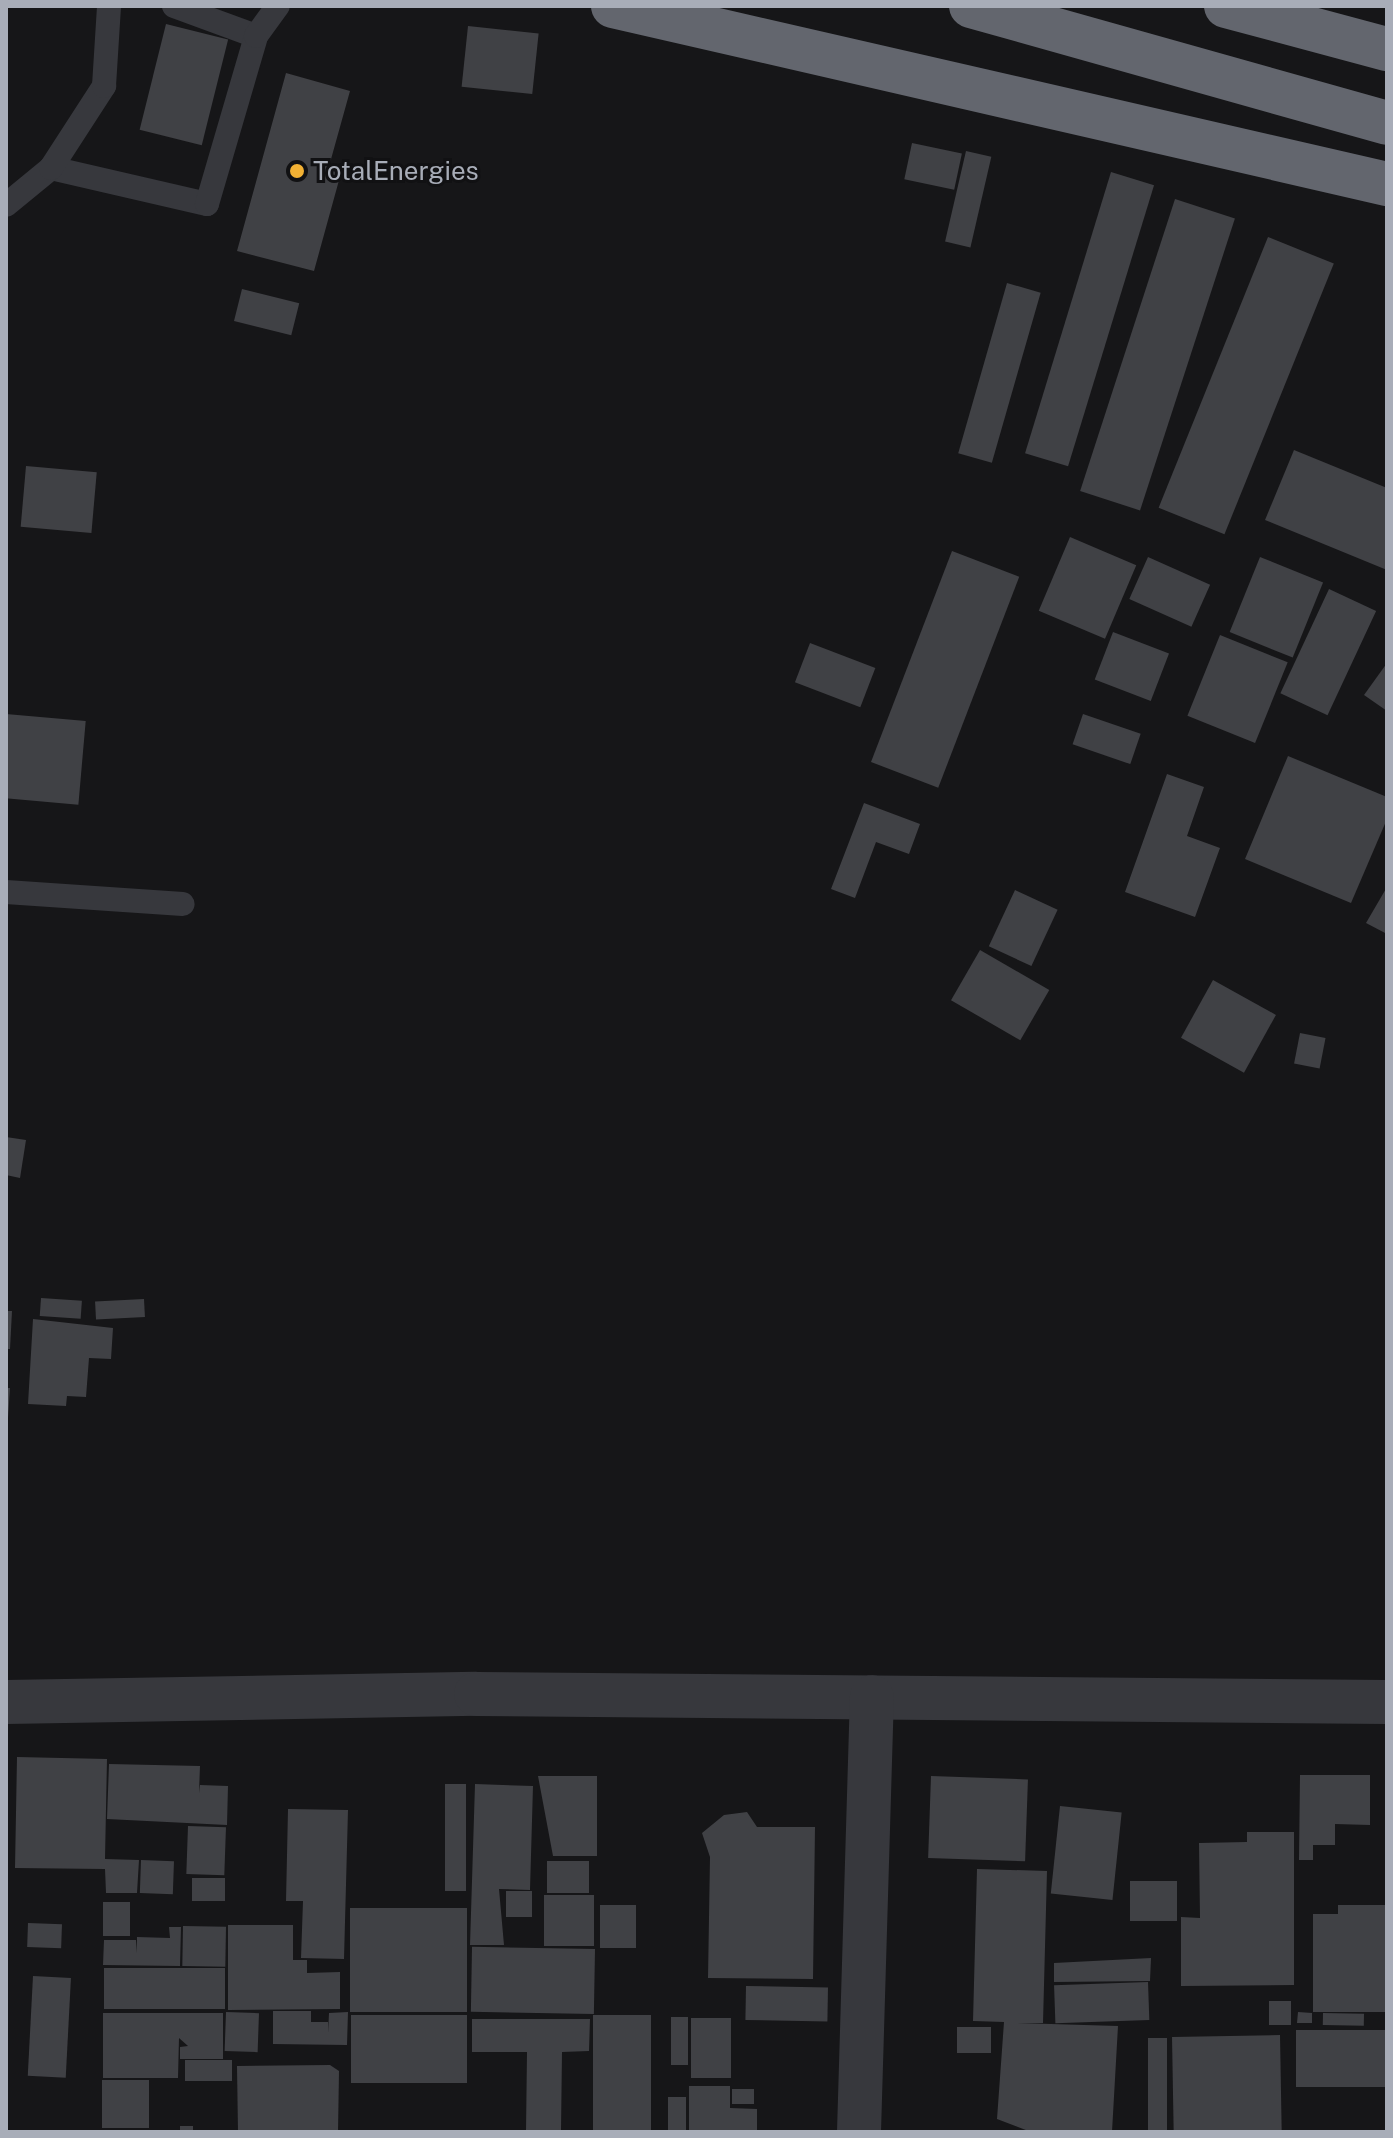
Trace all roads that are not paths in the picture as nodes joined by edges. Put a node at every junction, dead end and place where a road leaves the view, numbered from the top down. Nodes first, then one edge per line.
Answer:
1 (109, 6) edge
2 (174, 6) edge
3 (278, 6) edge
4 (613, 6) edge
5 (971, 6) edge
6 (1226, 6) edge
7 (256, 36) junction
8 (1387, 49) edge
9 (1374, 119) edge
10 (51, 168) junction
11 (1387, 184) edge
12 (6, 205) edge
13 (6, 892) edge
14 (183, 904) dead end
15 (872, 1697) junction
16 (6, 1702) edge
17 (1387, 1702) edge
18 (859, 2132) edge

1 - 10 lane
2 - 7 lane
3 - 7 lane
4 - 11 highway
5 - 9 highway
6 - 8 highway
7 - 10 lane
10 - 12 lane
13 - 14 lane
15 - 16 street
15 - 17 street
15 - 18 street

